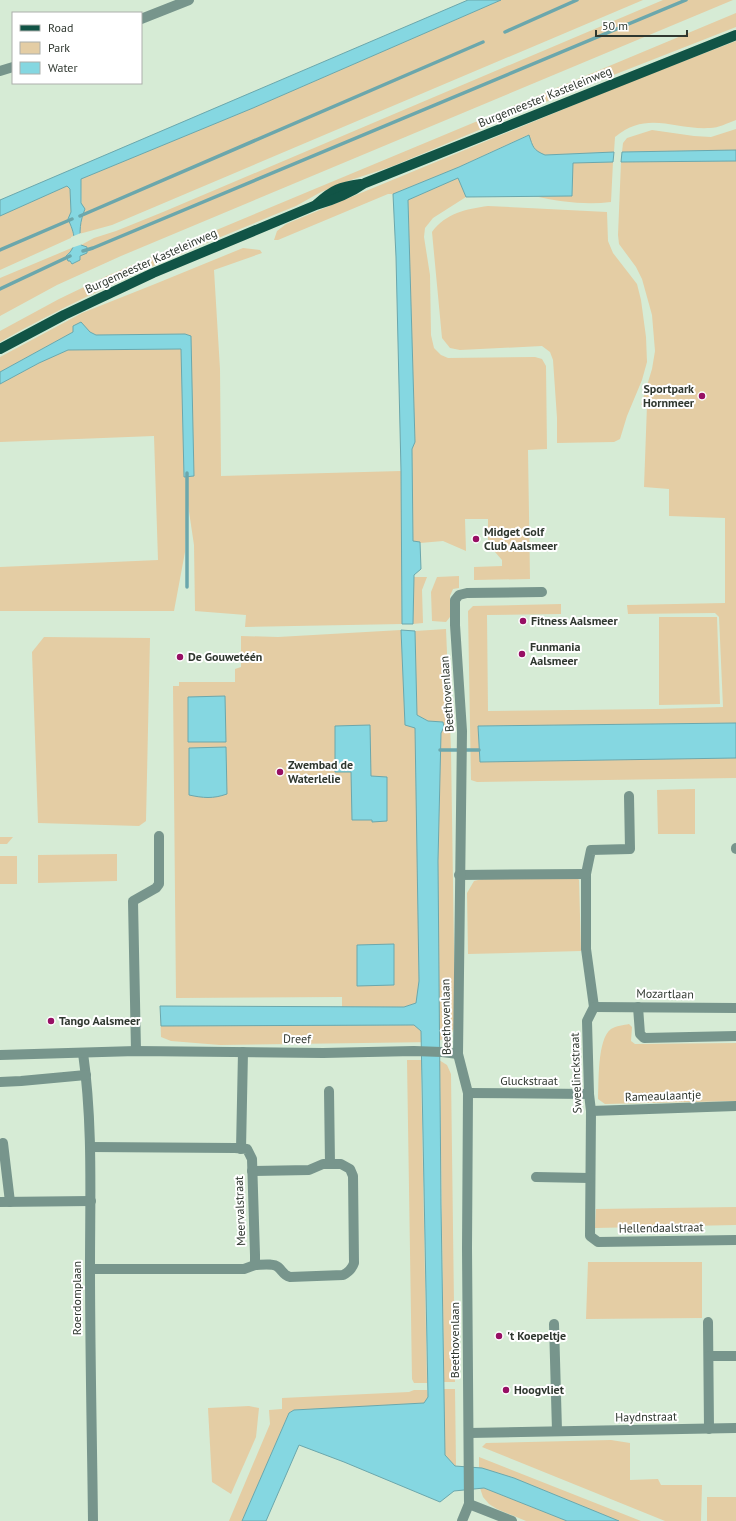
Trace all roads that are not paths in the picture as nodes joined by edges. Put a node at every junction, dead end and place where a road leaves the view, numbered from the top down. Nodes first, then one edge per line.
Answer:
1 (189, 0) edge
2 (142, 19) edge
3 (736, 35) edge
4 (12, 67) edge
5 (0, 71) edge
6 (0, 349) edge
7 (542, 592) dead end
8 (628, 796) dead end
9 (159, 836) dead end
10 (586, 874) junction
11 (459, 875) junction
12 (594, 1007) junction
13 (638, 1007) junction
14 (736, 1008) edge
15 (736, 1036) edge
16 (136, 1050) junction
17 (243, 1052) junction
18 (83, 1053) junction
19 (458, 1054) junction
20 (0, 1055) edge
21 (86, 1075) junction
22 (0, 1082) edge
23 (329, 1091) dead end
24 (468, 1093) junction
25 (589, 1094) junction
26 (736, 1106) edge
27 (591, 1111) junction
28 (3, 1143) dead end
29 (90, 1148) junction
30 (241, 1149) junction
31 (330, 1164) junction
32 (252, 1171) junction
33 (536, 1177) dead end
34 (590, 1178) junction
35 (90, 1201) junction
36 (5, 1202) edge
37 (590, 1236) joint
38 (736, 1240) edge
39 (255, 1265) junction
40 (90, 1268) junction
41 (708, 1322) dead end
42 (554, 1324) dead end
43 (708, 1356) junction
44 (736, 1356) edge
45 (736, 1428) edge
46 (709, 1429) junction
47 (556, 1431) junction
48 (469, 1433) junction
49 (469, 1504) junction
50 (93, 1521) edge
51 (462, 1521) edge
52 (512, 1521) edge

1 - 2 street
3 - 6 main road, Burgemeester Kasteleinweg
4 - 5 street
7 - 11 street, Beethovenlaan
8 - 10 street, Sweelinckstraat
9 - 16 street
10 - 11 street
10 - 12 street, Sweelinckstraat
11 - 19 street, Beethovenlaan
12 - 13 street, Mozartlaan
12 - 25 street, Sweelinckstraat
13 - 14 street, Mozartlaan
13 - 15 street
16 - 17 street, Dreef
16 - 18 street, Dreef
17 - 19 street, Dreef
17 - 30 street
18 - 20 street, Dreef
18 - 21 street
19 - 24 street, Beethovenlaan
21 - 22 street
21 - 29 street, Roerdomplaan
23 - 31 street
24 - 25 street, Gluckstraat
24 - 48 street, Beethovenlaan
25 - 27 street, Sweelinckstraat
26 - 27 street, Rameaulaantje
27 - 34 street, Sweelinckstraat
28 - 36 street
29 - 30 street
29 - 35 street, Roerdomplaan
30 - 32 street, Meervalstraat
31 - 32 street
31 - 39 street
32 - 39 street, Meervalstraat
33 - 34 street
34 - 37 street, Sweelinckstraat
35 - 36 street
35 - 40 street, Roerdomplaan
37 - 38 street, Hellendaalstraat
39 - 40 street
40 - 50 street, Roerdomplaan
41 - 43 street
42 - 47 street
43 - 44 street
43 - 46 street
45 - 46 street, Haydnstraat
46 - 47 street, Haydnstraat
47 - 48 street, Haydnstraat
48 - 49 street, Beethovenlaan
49 - 51 street, Beethovenlaan
49 - 52 street

